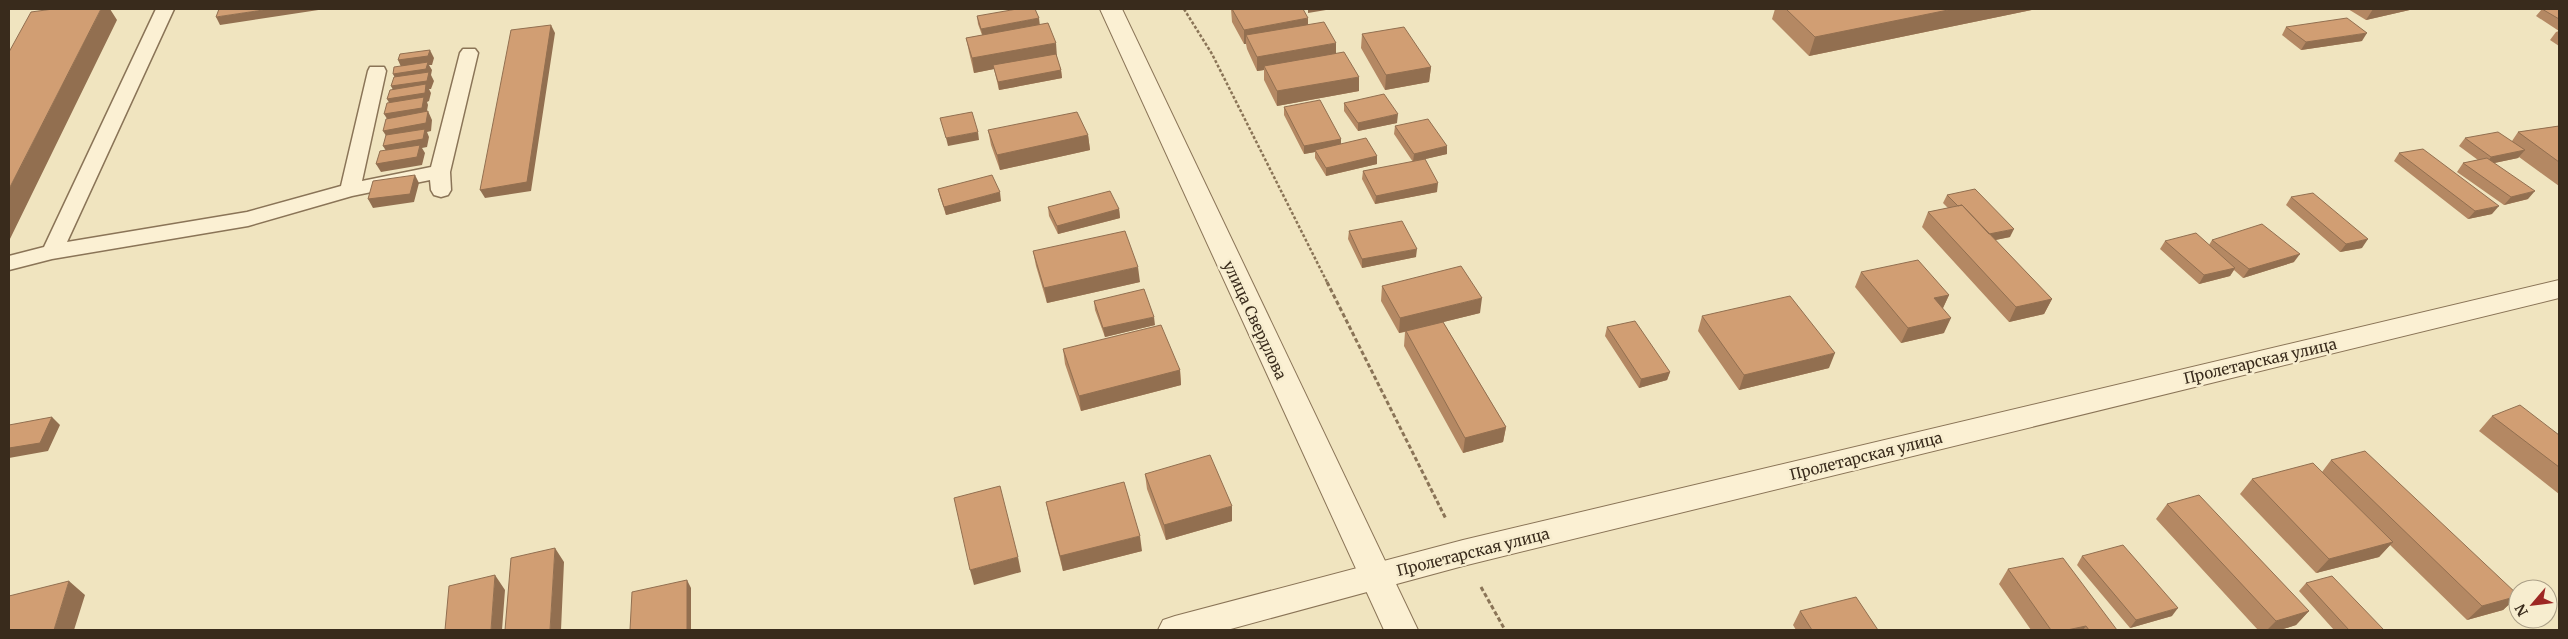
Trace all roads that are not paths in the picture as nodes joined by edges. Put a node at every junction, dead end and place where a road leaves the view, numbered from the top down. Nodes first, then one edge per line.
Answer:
1 (164, 9) edge
2 (1110, 9) edge
3 (470, 53) dead end
4 (376, 71) dead end
5 (350, 190) junction
6 (52, 252) junction
7 (9, 263) edge
8 (2559, 289) edge
9 (1376, 577) junction
10 (1175, 630) edge
11 (1401, 630) edge

1 - 6 lane
2 - 9 street, улица Свердлова
3 - 5 lane
4 - 5 lane
5 - 6 lane
6 - 7 lane
8 - 9 street, Пролетарская улица
9 - 10 street, Пролетарская улица
9 - 11 street, улица Свердлова

